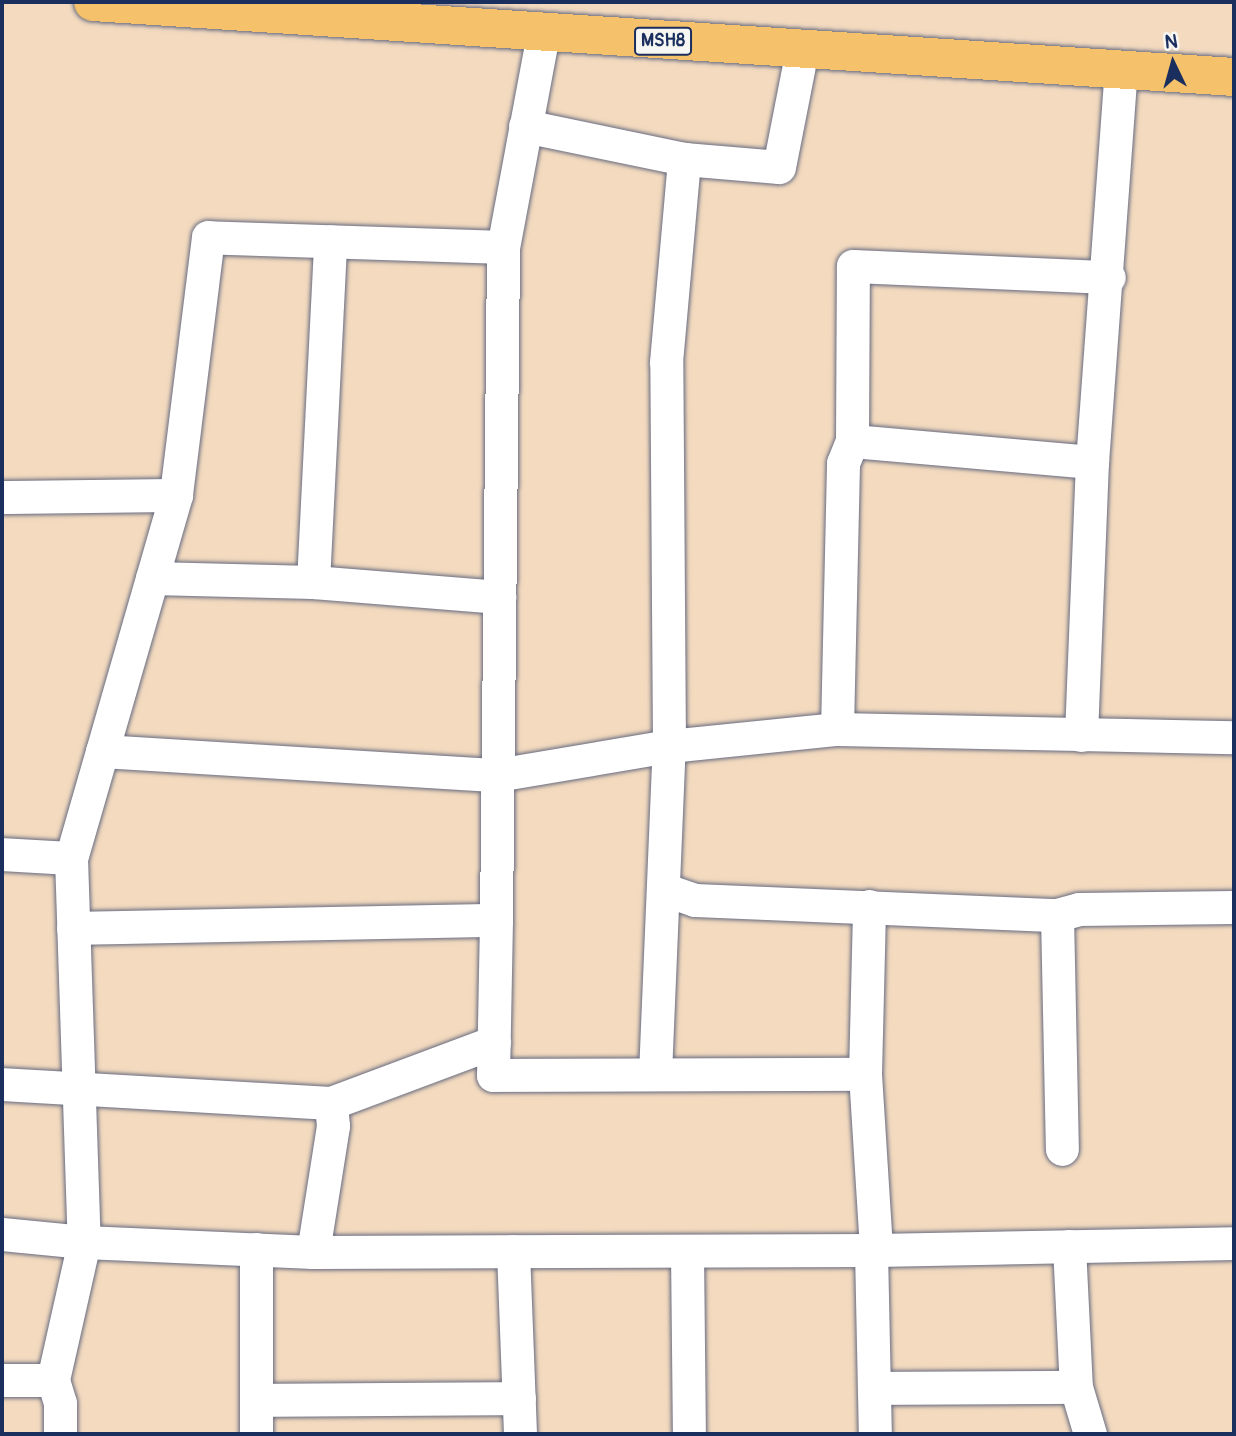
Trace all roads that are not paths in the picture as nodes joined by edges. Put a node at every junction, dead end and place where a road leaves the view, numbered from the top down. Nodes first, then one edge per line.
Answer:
1 (93, 2) edge
2 (173, 5) edge
3 (459, 15) edge
4 (543, 34) junction
5 (802, 50) junction
6 (1121, 70) junction
7 (1234, 77) edge
8 (525, 126) junction
9 (684, 159) junction
10 (330, 241) junction
11 (503, 247) junction
12 (1109, 277) junction
13 (852, 441) junction
14 (1092, 462) junction
15 (176, 495) junction
16 (2, 497) edge
17 (152, 578) junction
18 (313, 582) junction
19 (499, 597) junction
20 (837, 729) junction
21 (1081, 735) junction
22 (1234, 737) edge
23 (669, 746) junction
24 (102, 751) junction
25 (497, 775) junction
26 (2, 853) edge
27 (71, 858) junction
28 (663, 889) junction
29 (870, 906) junction
30 (1234, 907) edge
31 (1057, 915) junction
32 (496, 920) junction
33 (73, 928) junction
34 (494, 1042) junction
35 (655, 1074) junction
36 (865, 1074) junction
37 (2, 1084) edge
38 (78, 1088) junction
39 (331, 1103) junction
40 (1062, 1149) dead end
41 (2, 1234) edge
42 (84, 1242) junction
43 (1234, 1243) edge
44 (1069, 1247) junction
45 (256, 1249) junction
46 (873, 1250) junction
47 (513, 1251) junction
48 (688, 1251) junction
49 (313, 1252) junction
50 (2, 1380) edge
51 (53, 1380) junction
52 (1076, 1387) junction
53 (876, 1388) junction
54 (519, 1398) junction
55 (256, 1400) junction
56 (60, 1434) edge
57 (256, 1434) edge
58 (520, 1434) edge
59 (689, 1434) edge
60 (875, 1434) edge
61 (1090, 1434) edge

1 - 2 main road, MSH8 / MSH8
2 - 3 main road, MSH8 / MSH8
3 - 4 main road, MSH8 / MSH8
4 - 5 main road, MSH8 / MSH8
4 - 8 street
5 - 6 main road, MSH8 / MSH8
5 - 9 street
6 - 7 main road, MSH8 / MSH8
6 - 12 street
8 - 9 street
8 - 11 street
9 - 23 street
10 - 11 street
10 - 15 street
10 - 18 street
11 - 19 street
12 - 13 street
12 - 14 street
13 - 14 street
13 - 20 street
14 - 21 street
15 - 16 street
15 - 17 street
17 - 18 street
17 - 24 street
18 - 19 street
19 - 25 street
20 - 21 street
20 - 23 street
21 - 22 street
23 - 25 street
23 - 28 street
24 - 25 street
24 - 27 street
25 - 32 street
26 - 27 street
27 - 33 street
28 - 29 street
28 - 35 street
29 - 31 street
29 - 36 street
30 - 31 street
31 - 40 street
32 - 33 street
32 - 34 street
33 - 38 street
34 - 35 street
34 - 39 street
35 - 36 street
36 - 46 street
37 - 38 street
38 - 39 street
38 - 42 street
39 - 49 street
41 - 42 street
42 - 45 street
42 - 51 street
43 - 44 street
44 - 46 street
44 - 52 street
45 - 49 street
45 - 55 street
46 - 48 street
46 - 53 street
47 - 48 street
47 - 49 street
47 - 54 street
48 - 59 street
50 - 51 street
51 - 56 street
52 - 53 street
52 - 61 street
53 - 60 street
54 - 55 street
54 - 58 street
55 - 57 street

